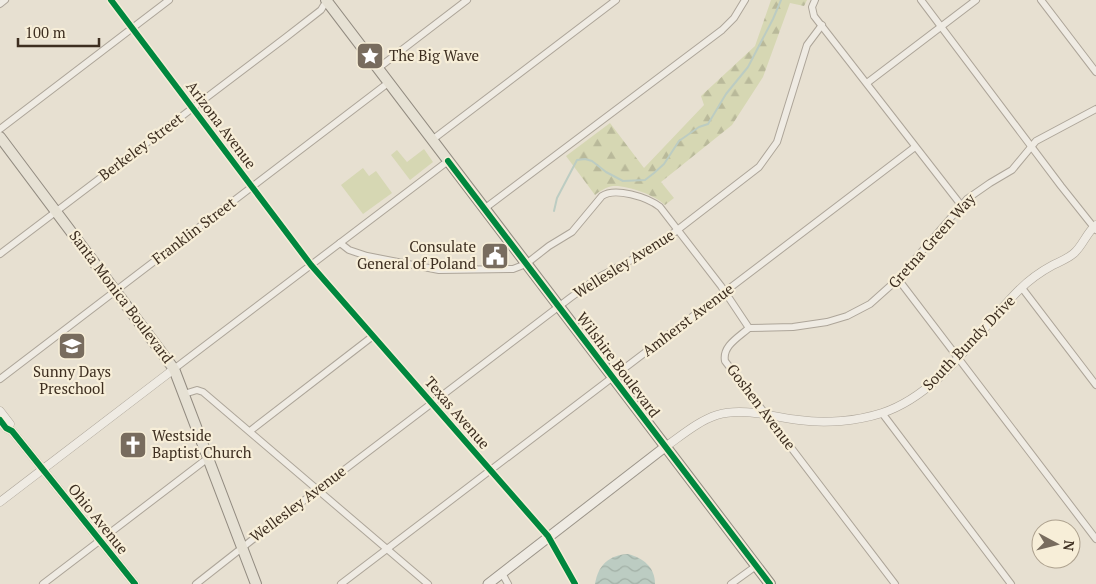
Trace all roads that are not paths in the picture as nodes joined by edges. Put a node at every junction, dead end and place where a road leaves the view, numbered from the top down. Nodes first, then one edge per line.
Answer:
1 (5, 0) edge
2 (111, 0) edge
3 (169, 0) edge
4 (326, 0) edge
5 (467, 0) edge
6 (616, 0) edge
7 (745, 0) edge
8 (921, 0) edge
9 (976, 0) edge
10 (1041, 0) edge
11 (813, 3) edge
12 (0, 4) edge
13 (822, 24) junction
14 (941, 26) junction
15 (132, 28) junction
16 (377, 69) junction
17 (1096, 72) edge
18 (388, 83) junction
19 (867, 83) junction
20 (193, 108) junction
21 (1096, 110) edge
22 (0, 129) edge
23 (0, 137) edge
24 (432, 140) junction
25 (1032, 146) junction
26 (915, 147) junction
27 (448, 161) junction
28 (252, 187) junction
29 (961, 205) junction
30 (484, 208) junction
31 (57, 212) junction
32 (1095, 227) edge
33 (678, 230) junction
34 (340, 244) junction
35 (0, 254) edge
36 (526, 264) junction
37 (312, 265) junction
38 (898, 279) junction
39 (1022, 288) junction
40 (116, 290) junction
41 (724, 292) junction
42 (558, 307) junction
43 (749, 328) junction
44 (373, 336) junction
45 (958, 358) junction
46 (174, 369) junction
47 (613, 378) junction
48 (0, 379) edge
49 (1096, 385) edge
50 (184, 394) junction
51 (432, 403) junction
52 (0, 411) edge
53 (882, 413) junction
54 (767, 415) junction
55 (0, 420) edge
56 (12, 431) junction
57 (250, 432) junction
58 (665, 447) junction
59 (208, 458) junction
60 (42, 470) junction
61 (490, 470) junction
62 (318, 489) junction
63 (0, 502) edge
64 (548, 536) junction
65 (1096, 538) edge
66 (99, 541) junction
67 (242, 547) junction
68 (388, 549) junction
69 (756, 566) junction
70 (502, 573) junction
71 (43, 584) edge
72 (135, 584) edge
73 (196, 584) edge
74 (256, 584) edge
75 (341, 584) edge
76 (428, 584) edge
77 (488, 584) edge
78 (508, 584) edge
79 (575, 584) edge
80 (731, 584) edge
81 (770, 584) edge
82 (895, 584) edge
83 (1011, 584) edge

1 - 12 street
2 - 15 street, Arizona Avenue
3 - 15 street
4 - 16 main road, Wilshire Boulevard
4 - 20 street, Berkeley Street
5 - 16 street
6 - 24 street
7 - 30 street
8 - 14 street
9 - 14 street
10 - 17 street
11 - 13 street
13 - 19 street
13 - 33 street, Wellesley Avenue
14 - 19 street
14 - 25 street
15 - 20 street, Arizona Avenue
15 - 22 street
16 - 18 main road, Wilshire Boulevard
18 - 24 main road, Wilshire Boulevard
18 - 28 street, Franklin Street
19 - 26 street
20 - 28 street, Arizona Avenue
20 - 31 street, Berkeley Street
21 - 25 street, Gretna Green Way
23 - 31 main road, Santa Monica Boulevard
24 - 27 main road, Wilshire Boulevard
25 - 29 street, Gretna Green Way
25 - 32 street
26 - 29 street
26 - 41 street, Amherst Avenue
27 - 30 main road, Wilshire Boulevard
27 - 34 street
28 - 37 street, Arizona Avenue
28 - 40 street, Franklin Street
29 - 38 street, Gretna Green Way
30 - 36 main road, Wilshire Boulevard
31 - 35 street, Berkeley Street
31 - 40 main road, Santa Monica Boulevard
32 - 39 street, South Bundy Drive
33 - 36 street
33 - 41 street
33 - 42 street, Wellesley Avenue
34 - 36 street
34 - 37 street
36 - 42 main road, Wilshire Boulevard
37 - 44 street, Texas Avenue
37 - 46 street
38 - 43 street, Gretna Green Way
38 - 45 street
39 - 45 street, South Bundy Drive
39 - 49 street
40 - 46 main road, Santa Monica Boulevard
40 - 48 street, Franklin Street
41 - 43 street
41 - 47 street, Amherst Avenue
42 - 47 main road, Wilshire Boulevard
42 - 51 street, Wellesley Avenue
43 - 54 street, Goshen Avenue
44 - 51 street, Texas Avenue
44 - 57 street
45 - 53 street, South Bundy Drive
45 - 65 street
46 - 50 main road, Santa Monica Boulevard
46 - 60 street
47 - 58 main road, Wilshire Boulevard
47 - 61 street, Amherst Avenue
50 - 57 street
50 - 59 main road, Santa Monica Boulevard
51 - 61 street, Texas Avenue
51 - 62 street, Wellesley Avenue
52 - 56 street
53 - 54 street, South Bundy Drive
53 - 83 street
54 - 58 street, South Bundy Drive
54 - 82 street, Goshen Avenue
55 - 56 street
56 - 60 street, Ohio Avenue
57 - 62 street
58 - 64 main road, South Bundy Drive
58 - 69 main road, Wilshire Boulevard
59 - 66 street
59 - 67 main road, Santa Monica Boulevard
60 - 63 street
60 - 66 street, Ohio Avenue
61 - 64 street, Texas Avenue
61 - 68 street, Amherst Avenue
62 - 67 street, Wellesley Avenue
62 - 68 street
64 - 70 main road, South Bundy Drive
64 - 79 street, Texas Avenue
66 - 71 street
66 - 72 street, Ohio Avenue
67 - 73 street, Wellesley Avenue
67 - 74 main road, Santa Monica Boulevard
68 - 75 street, Amherst Avenue
68 - 76 street
69 - 80 street
69 - 81 main road, Wilshire Boulevard
70 - 77 main road, South Bundy Drive
70 - 78 street

